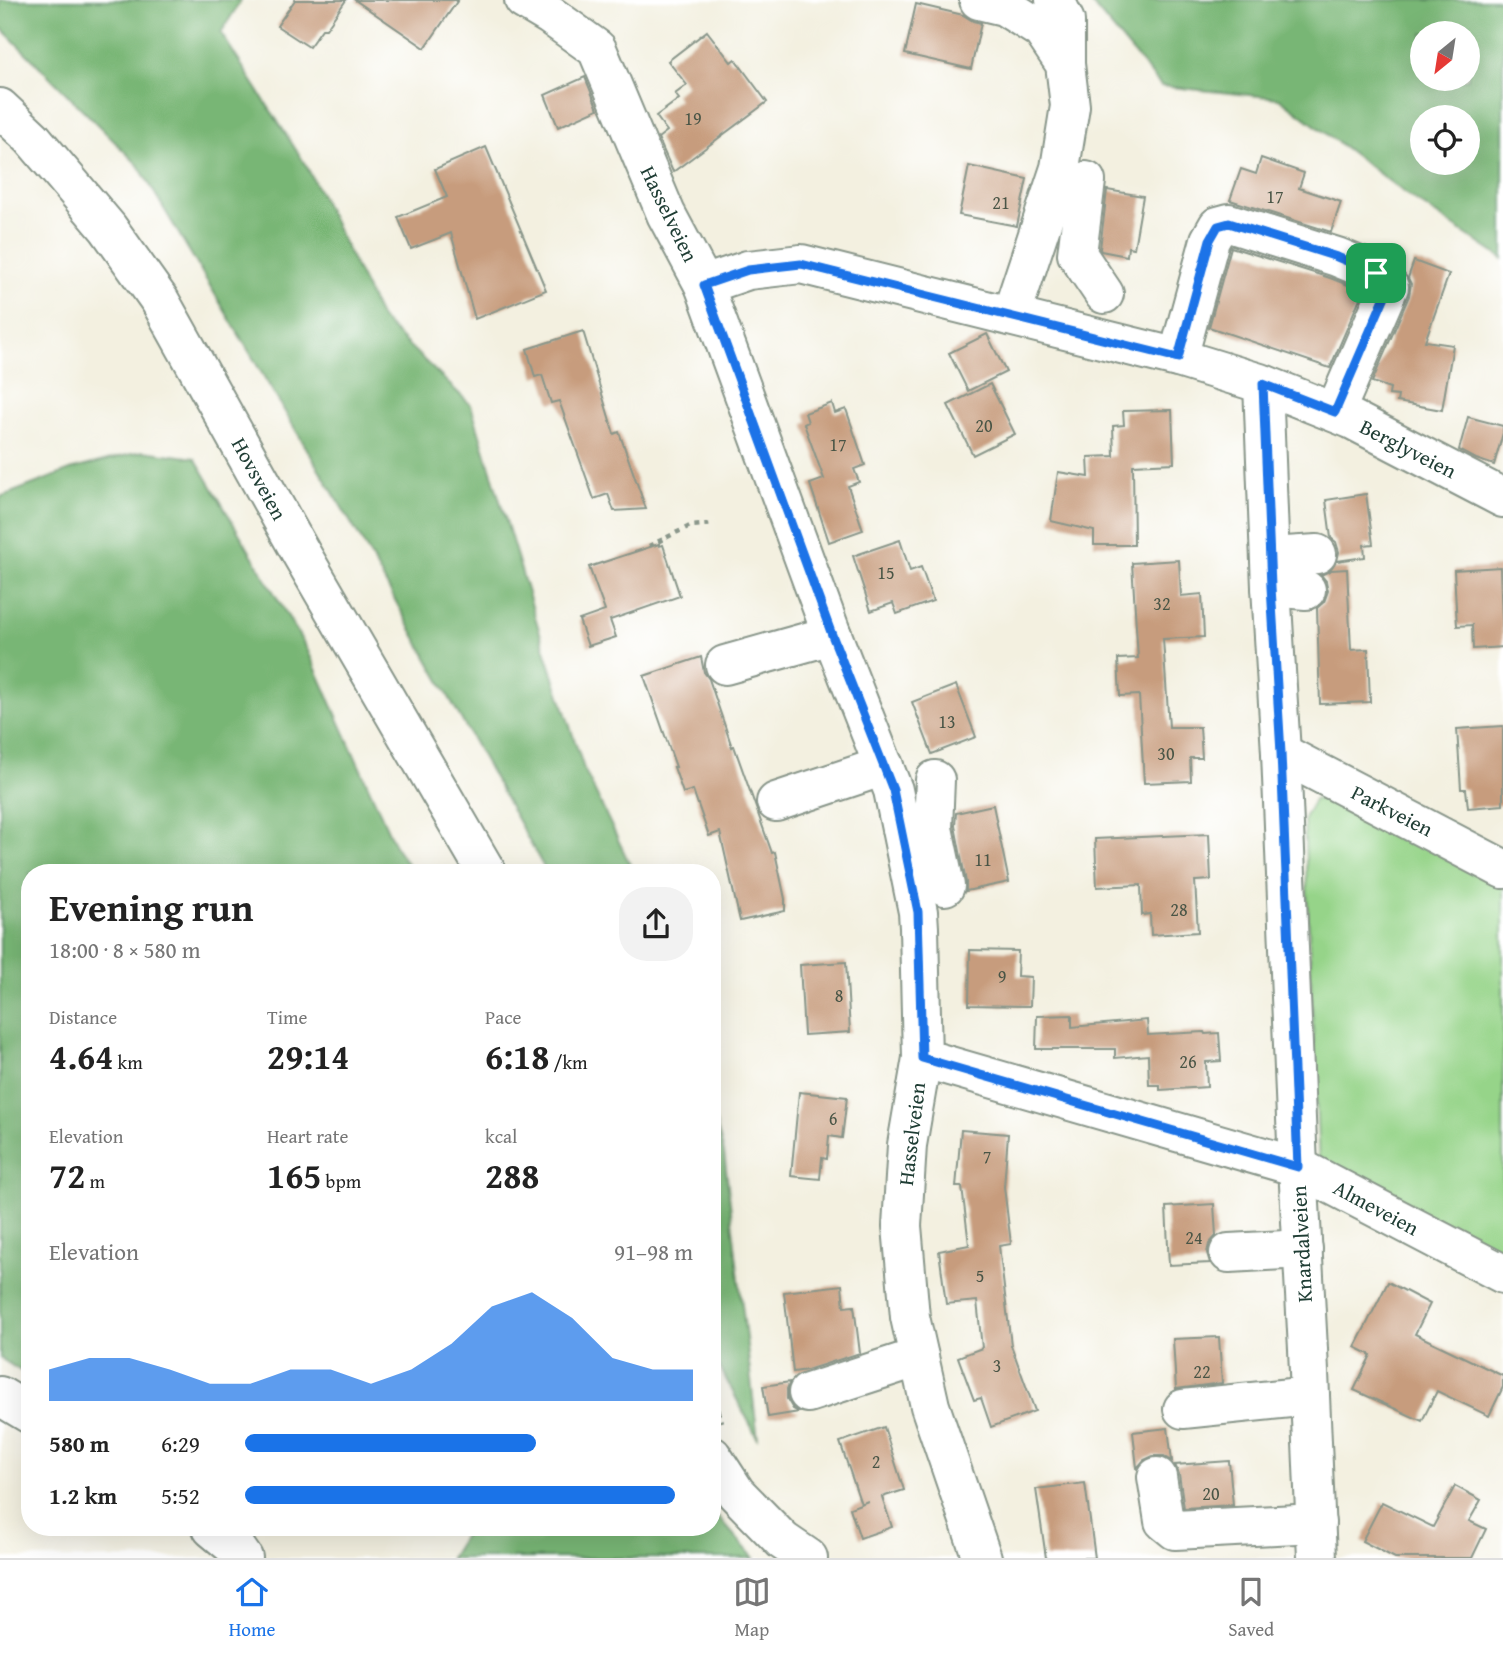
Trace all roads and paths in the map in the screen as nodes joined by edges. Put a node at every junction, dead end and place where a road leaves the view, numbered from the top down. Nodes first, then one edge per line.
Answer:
1 (524, 0) edge
2 (979, 0) edge
3 (1055, 0) edge
4 (1065, 64) junction
5 (0, 108) edge
6 (1086, 181) dead end
7 (1009, 248) dead end
8 (704, 285) junction
9 (1001, 313) junction
10 (1092, 336) junction
11 (1178, 358) junction
12 (1263, 384) junction
13 (1335, 412) junction
14 (1503, 498) edge
15 (714, 524) dead end
16 (649, 546) dead end
17 (832, 635) junction
18 (725, 665) dead end
19 (1281, 753) junction
20 (888, 778) junction
21 (776, 802) dead end
22 (482, 864) edge
23 (1503, 869) edge
24 (945, 886) dead end
25 (922, 1058) junction
26 (1298, 1167) junction
27 (1303, 1249) junction
28 (1229, 1253) dead end
29 (1503, 1274) edge
30 (919, 1357) junction
31 (808, 1393) dead end
32 (0, 1396) edge
33 (1310, 1396) junction
34 (21, 1409) edge
35 (1183, 1409) dead end
36 (721, 1470) edge
37 (1157, 1477) dead end
38 (222, 1536) edge
39 (1316, 1541) edge
40 (243, 1558) edge
41 (807, 1558) edge
42 (982, 1558) edge

1 - 8 street, Hasselveien
2 - 4 street
3 - 4 street
4 - 9 street
5 - 22 street, Hovsveien
6 - 10 street
7 - 9 street
8 - 9 street, Berglyveien
8 - 17 street, Hasselveien
9 - 10 street, Berglyveien
10 - 11 street, Berglyveien
11 - 12 street, Berglyveien
11 - 13 street
12 - 13 street, Berglyveien
12 - 19 street, Knardalveien
13 - 14 street, Berglyveien
15 - 16 path
17 - 18 street
17 - 20 street, Hasselveien
19 - 23 street, Parkveien
19 - 26 street, Knardalveien
20 - 21 street
20 - 24 street
20 - 25 street, Hasselveien
25 - 26 street, Almeveien
25 - 30 street, Hasselveien
26 - 27 street, Knardalveien
26 - 29 street, Almeveien
27 - 28 street
27 - 33 street, Knardalveien
30 - 31 street
30 - 42 street, Hasselveien
32 - 34 street
33 - 35 street
33 - 39 street, Knardalveien
36 - 41 street
37 - 39 street
38 - 40 street

